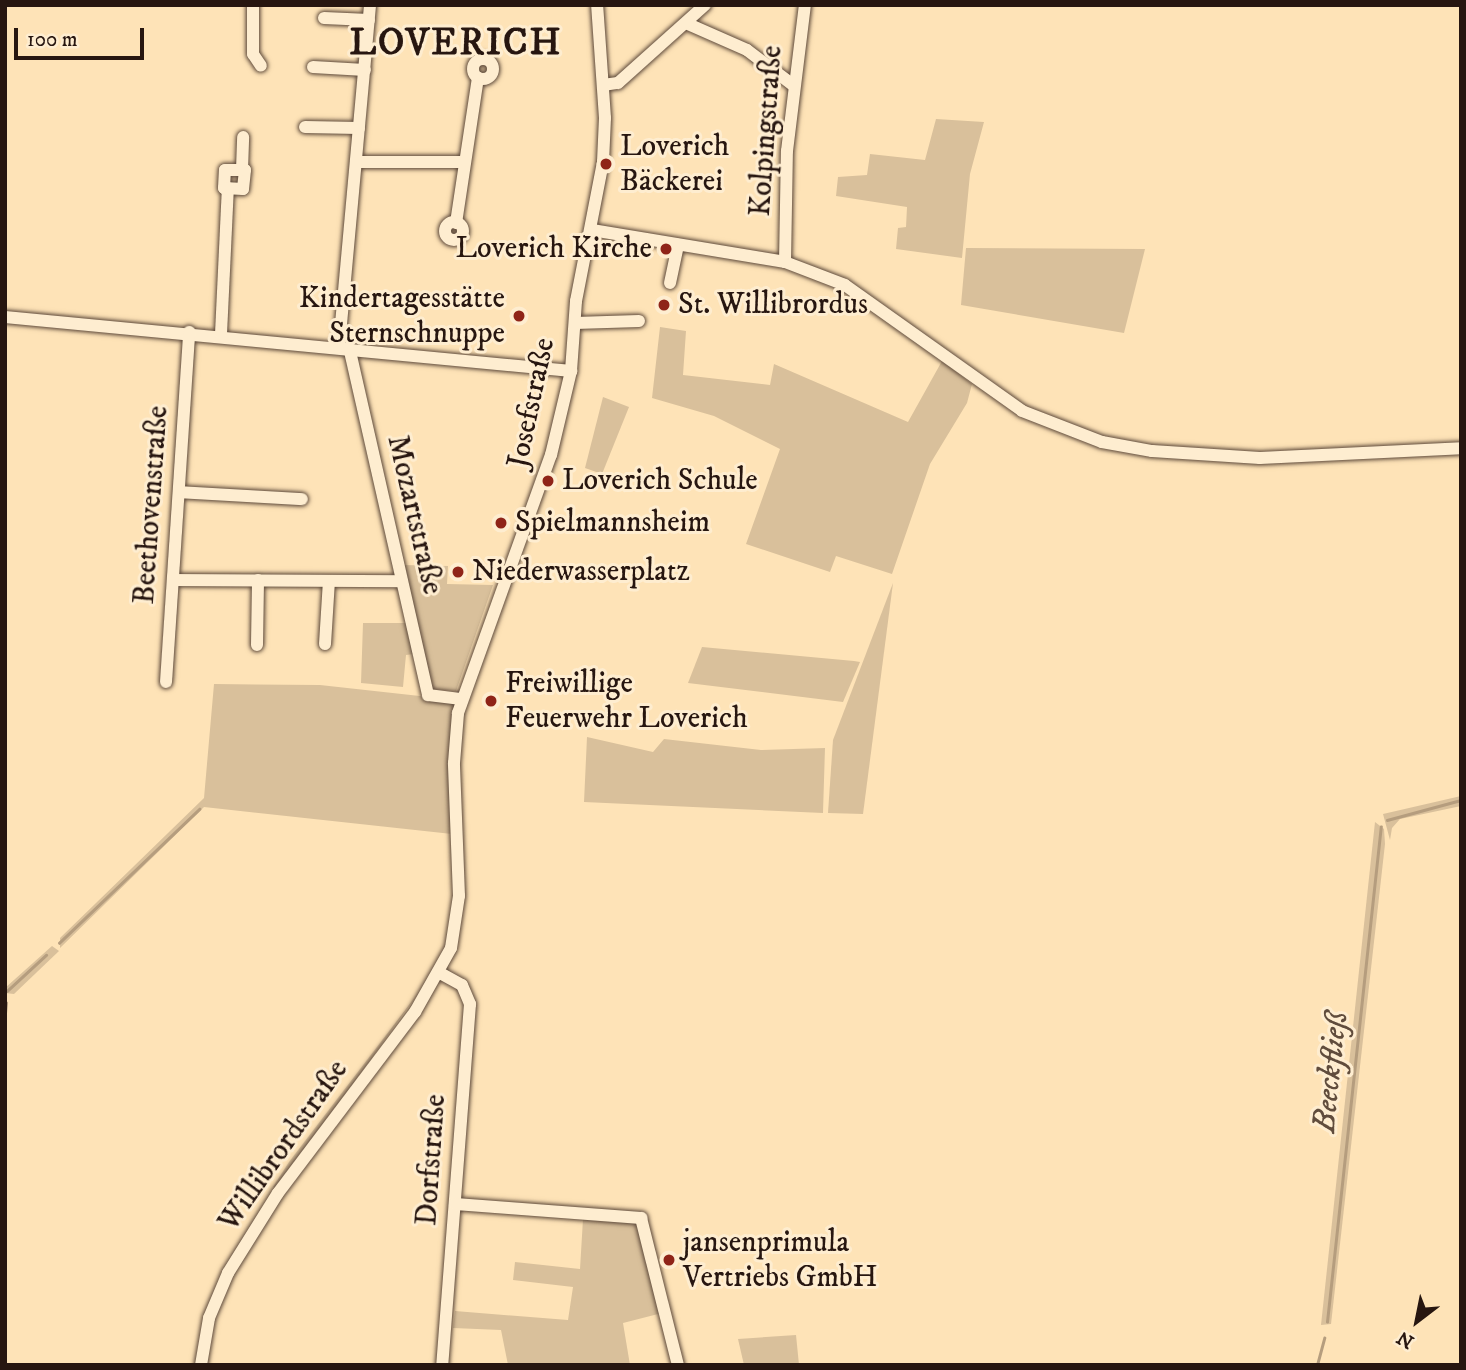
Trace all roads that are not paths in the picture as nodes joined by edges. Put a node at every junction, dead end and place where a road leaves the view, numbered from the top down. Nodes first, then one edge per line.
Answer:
1 (253, 5) edge
2 (370, 5) edge
3 (597, 5) edge
4 (705, 5) edge
5 (805, 5) edge
6 (324, 18) dead end
7 (369, 20) junction
8 (688, 23) junction
9 (261, 66) dead end
10 (313, 68) dead end
11 (365, 70) junction
12 (478, 78) dead end
13 (603, 85) junction
14 (793, 85) junction
15 (305, 127) dead end
16 (359, 128) junction
17 (243, 138) dead end
18 (358, 162) junction
19 (463, 162) junction
20 (456, 222) dead end
21 (593, 230) junction
22 (678, 245) junction
23 (785, 262) junction
24 (670, 283) dead end
25 (5, 317) edge
26 (639, 321) dead end
27 (575, 323) junction
28 (190, 332) junction
29 (221, 334) junction
30 (344, 346) junction
31 (571, 371) junction
32 (1461, 448) edge
33 (179, 492) junction
34 (302, 499) dead end
35 (174, 580) junction
36 (258, 580) junction
37 (329, 581) junction
38 (401, 581) junction
39 (326, 644) dead end
40 (257, 645) dead end
41 (166, 681) dead end
42 (462, 699) junction
43 (456, 799) joint
44 (440, 972) junction
45 (455, 1204) junction
46 (201, 1365) edge
47 (442, 1365) edge
48 (678, 1365) edge

1 - 9 street
2 - 7 street, Mozartstraße
3 - 13 street, Josefstraße
4 - 8 street
5 - 14 street, Kolpingstraße
6 - 7 street
7 - 11 street, Mozartstraße
8 - 13 street
8 - 14 street
10 - 11 street
11 - 16 street, Mozartstraße
12 - 19 street
13 - 21 street, Josefstraße
14 - 23 street, Kolpingstraße
15 - 16 street
16 - 18 street, Mozartstraße
17 - 29 street
18 - 19 street
18 - 30 street, Mozartstraße
19 - 20 street
21 - 22 street
21 - 27 street, Josefstraße
22 - 23 street
22 - 24 street
23 - 32 street
25 - 28 street
26 - 27 street
27 - 31 street, Josefstraße
28 - 29 street
28 - 33 street, Beethovenstraße
29 - 30 street
30 - 31 street
30 - 38 street, Mozartstraße
31 - 42 street, Josefstraße
33 - 34 street
33 - 35 street, Beethovenstraße
35 - 36 street
35 - 41 street, Beethovenstraße
36 - 37 street
36 - 40 street
37 - 38 street
37 - 39 street
38 - 42 street, Mozartstraße
42 - 43 street, Josefstraße
43 - 44 street, Willibrordstraße
44 - 45 street, Dorfstraße
44 - 46 street, Willibrordstraße
45 - 47 street, Dorfstraße
45 - 48 street

